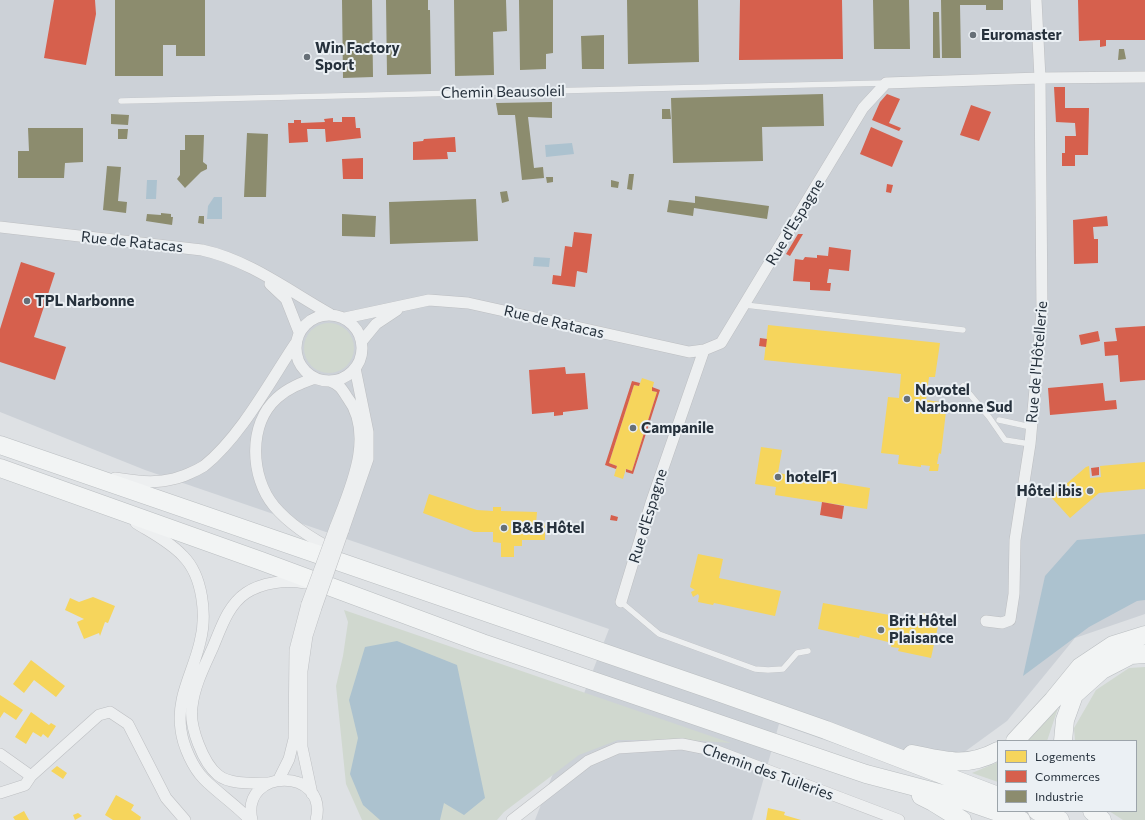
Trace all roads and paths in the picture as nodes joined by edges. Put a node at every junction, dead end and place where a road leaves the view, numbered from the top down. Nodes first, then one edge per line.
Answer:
1 (1036, 0) edge
2 (1145, 77) edge
3 (1040, 78) junction
4 (886, 82) junction
5 (121, 101) dead end
6 (0, 227) edge
7 (258, 273) junction
8 (745, 305) junction
9 (403, 306) junction
10 (330, 314) junction
11 (345, 318) junction
12 (963, 330) dead end
13 (299, 332) junction
14 (362, 341) junction
15 (295, 344) junction
16 (704, 350) junction
17 (355, 368) junction
18 (315, 378) junction
19 (330, 381) junction
20 (963, 386) dead end
21 (999, 420) dead end
22 (1031, 427) junction
23 (1030, 444) junction
24 (0, 445) edge
25 (0, 468) edge
26 (84, 474) junction
27 (108, 506) junction
28 (339, 530) junction
29 (390, 579) junction
30 (343, 592) junction
31 (621, 602) joint
32 (311, 606) junction
33 (986, 621) dead end
34 (1145, 635) edge
35 (808, 651) dead end
36 (1145, 654) edge
37 (826, 730) junction
38 (1016, 740) edge
39 (1063, 740) edge
40 (997, 752) edge
41 (0, 754) edge
42 (866, 774) junction
43 (31, 776) junction
44 (279, 780) junction
45 (268, 783) junction
46 (0, 793) edge
47 (312, 794) junction
48 (997, 796) edge
49 (317, 806) junction
50 (997, 812) edge
51 (998, 812) edge
52 (1039, 812) edge
53 (1093, 812) edge
54 (185, 820) edge
55 (251, 820) edge
56 (316, 820) edge
57 (325, 820) edge
58 (512, 820) edge
59 (899, 820) edge
60 (962, 820) edge
61 (1021, 820) edge
62 (1060, 820) edge
63 (1102, 820) edge

1 - 3 street, Rue de l'Hôtellerie
2 - 3 street
3 - 4 street
3 - 22 street, Rue de l'Hôtellerie
4 - 5 lane, Chemin Beausoleil
4 - 8 street, Rue d'Espagne
6 - 7 street, Rue de Ratacas
7 - 10 street, Rue de Ratacas
7 - 13 street, Rue de Ratacas
8 - 12 lane
8 - 16 street, Rue d'Espagne
9 - 11 street, Rue de Ratacas
9 - 14 street, Rue de Ratacas
9 - 16 street, Rue de Ratacas
10 - 11 street
10 - 13 street
11 - 14 street
13 - 15 street
14 - 17 street
15 - 18 street
15 - 26 street
16 - 31 street, Rue d'Espagne
17 - 19 street
17 - 28 street
18 - 19 street
18 - 29 street
19 - 28 street
20 - 23 lane
21 - 22 lane
22 - 23 street, Rue de l'Hôtellerie
23 - 33 street, Rue de l'Hôtellerie
24 - 26 main road
25 - 27 main road
26 - 29 main road
27 - 30 main road
27 - 55 street
28 - 32 street, bridge
29 - 37 main road
30 - 42 main road
30 - 45 street
31 - 35 lane
32 - 44 street
32 - 47 street
34 - 38 main road
36 - 39 main road
37 - 40 main road
37 - 48 main road
41 - 43 street
42 - 50 main road
42 - 60 main road
43 - 46 street
43 - 54 street
44 - 45 street
44 - 47 street
45 - 55 street
47 - 49 street
49 - 56 street
49 - 57 street
51 - 61 main road
52 - 62 main road
53 - 63 main road
58 - 59 street, Chemin des Tuileries

